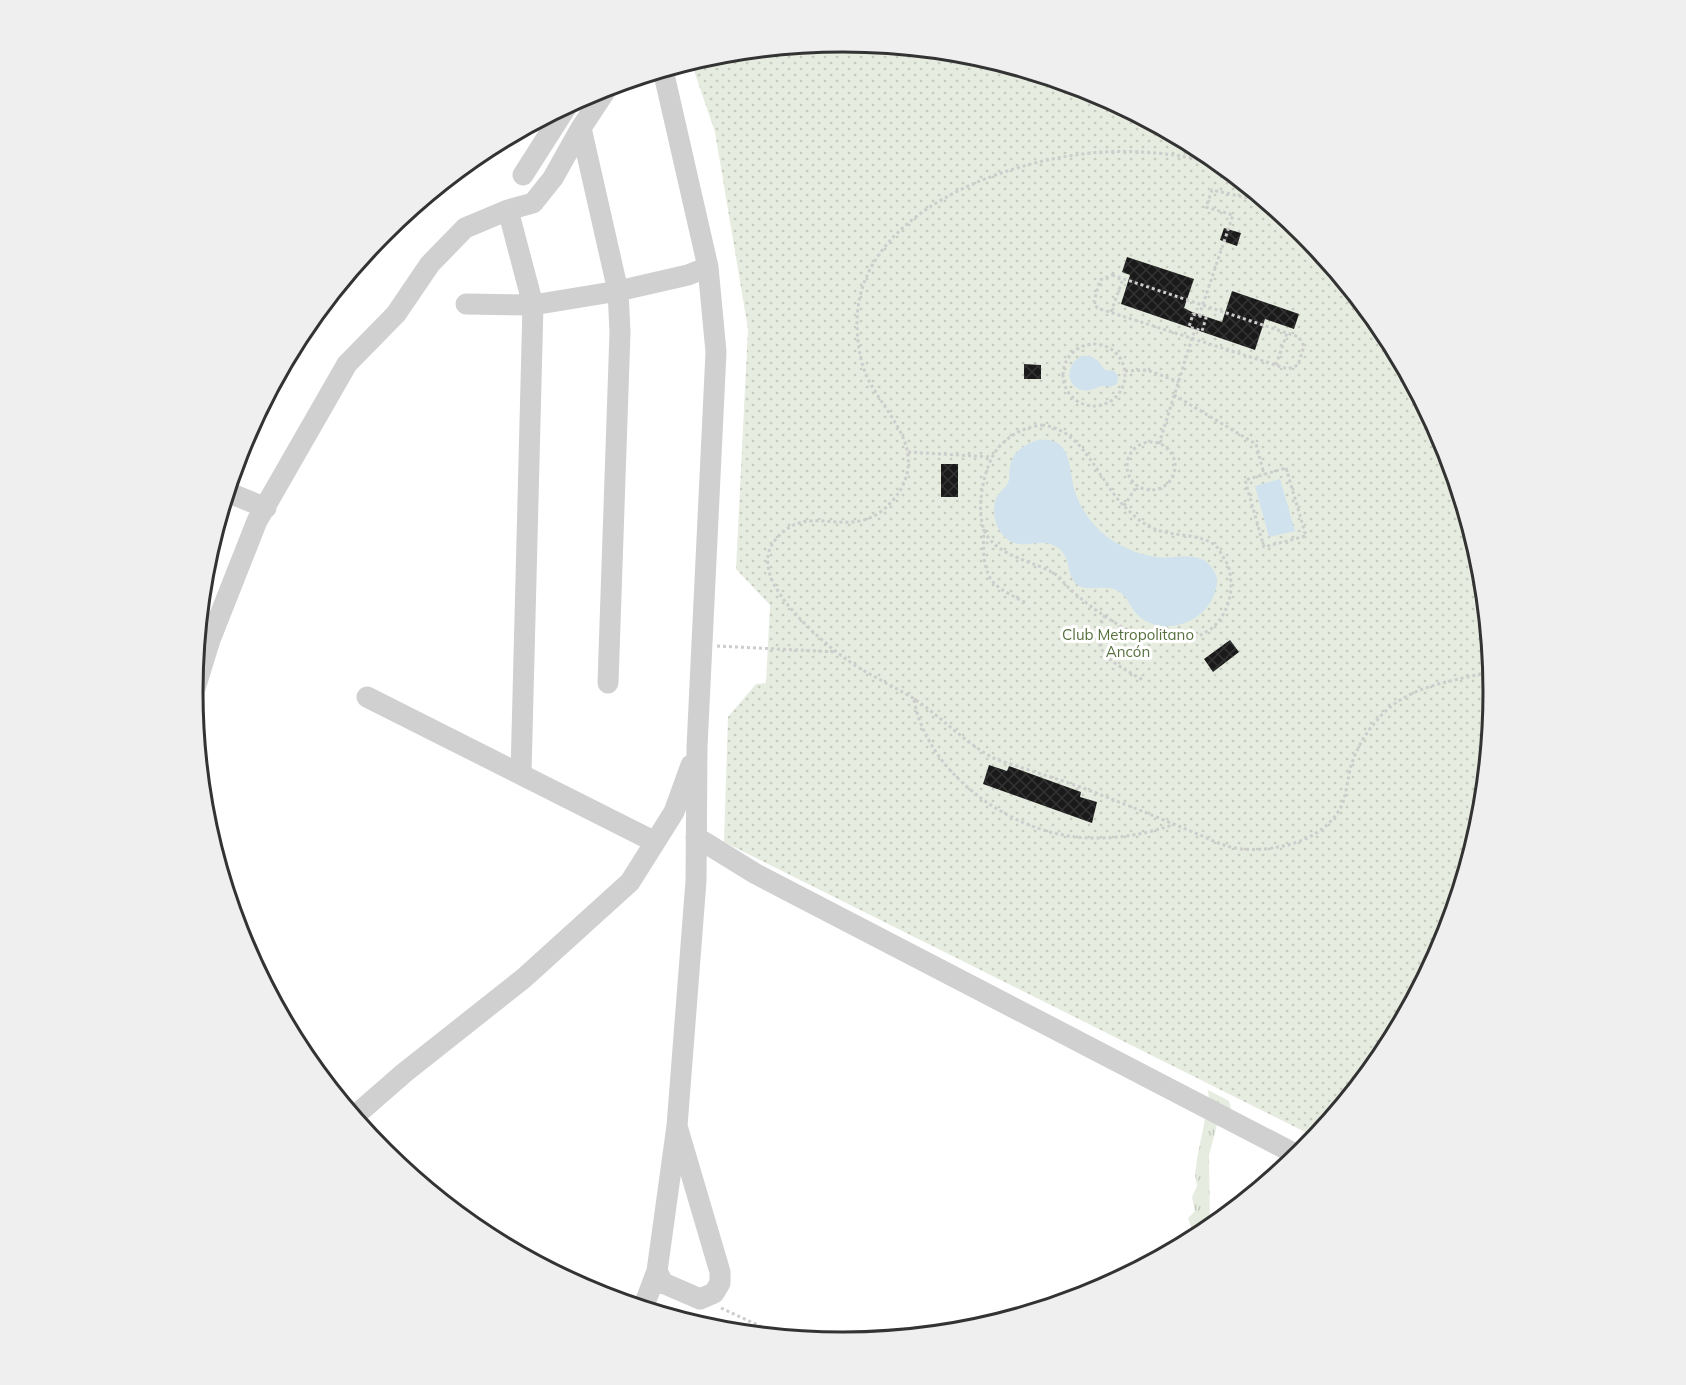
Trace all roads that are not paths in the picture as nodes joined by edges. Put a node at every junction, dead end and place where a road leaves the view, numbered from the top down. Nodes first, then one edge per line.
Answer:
1 (665, 78) edge
2 (599, 101) edge
3 (558, 120) edge
4 (581, 128) junction
5 (523, 175) dead end
6 (508, 210) junction
7 (708, 267) junction
8 (618, 291) junction
9 (465, 304) dead end
10 (533, 305) junction
11 (235, 495) edge
12 (266, 508) junction
13 (204, 660) edge
14 (608, 683) dead end
15 (367, 697) dead end
16 (697, 747) junction
17 (521, 774) junction
18 (696, 837) junction
19 (655, 842) junction
20 (360, 1111) edge
21 (677, 1126) junction
22 (1290, 1151) edge
23 (657, 1271) junction
24 (645, 1302) edge

1 - 7 street
2 - 4 street
3 - 5 street
4 - 6 street
4 - 8 street
6 - 10 street
6 - 12 street
7 - 8 street
7 - 16 street
8 - 10 street
8 - 14 street
9 - 10 street
10 - 17 street
11 - 12 street
12 - 13 street
15 - 17 street
16 - 18 street
16 - 19 street
17 - 19 street
18 - 21 street
18 - 22 street
19 - 20 street
21 - 23 street
21 - 23 street
23 - 24 street

